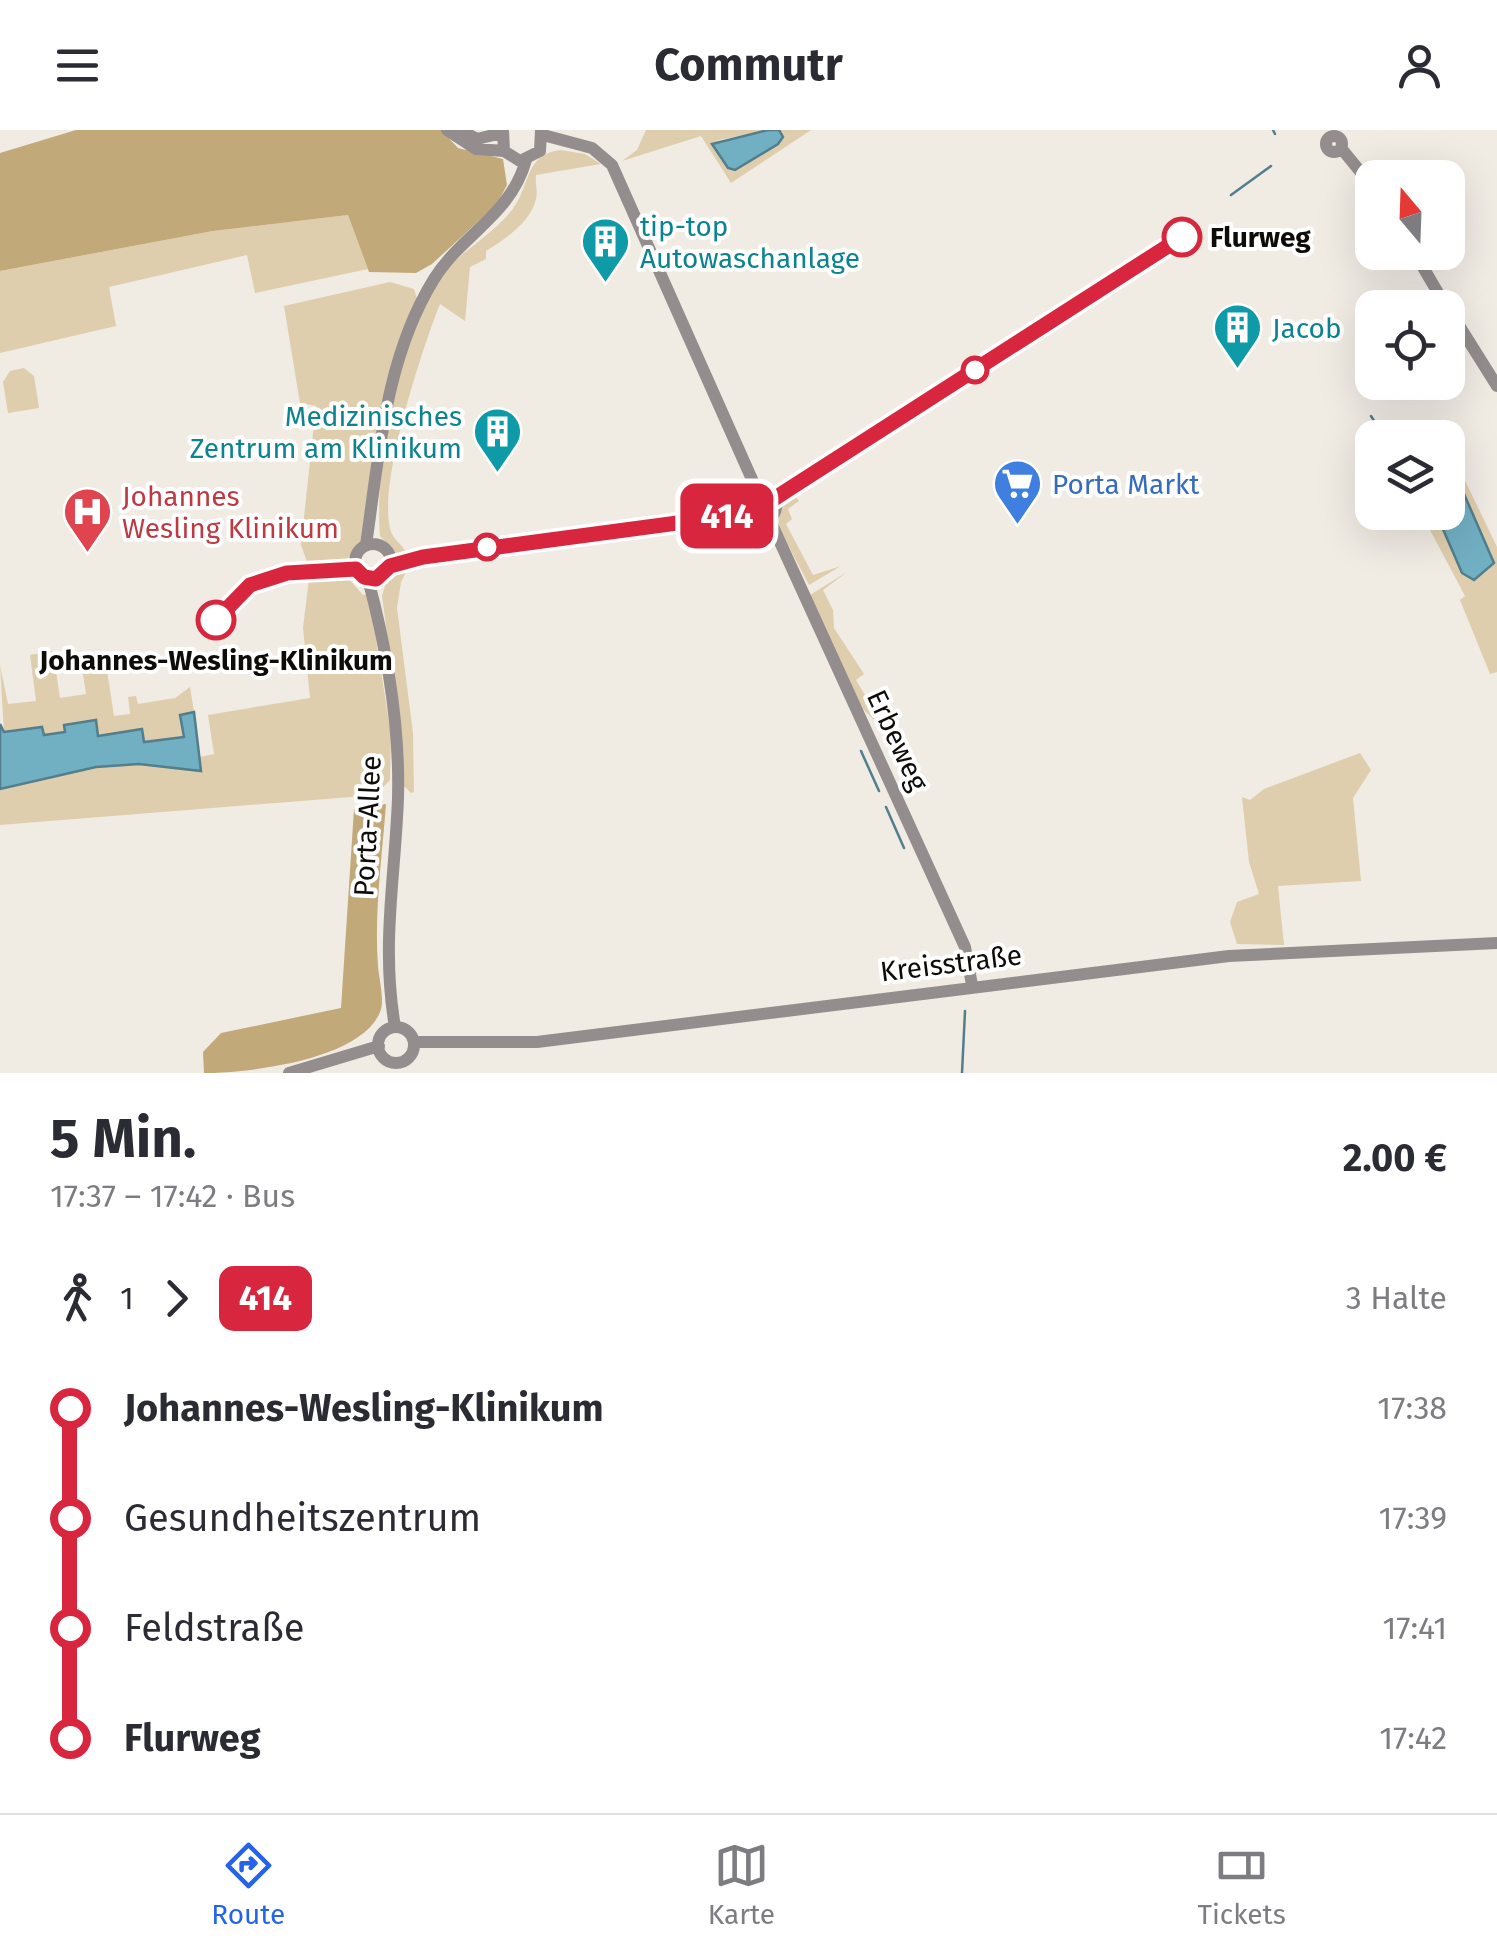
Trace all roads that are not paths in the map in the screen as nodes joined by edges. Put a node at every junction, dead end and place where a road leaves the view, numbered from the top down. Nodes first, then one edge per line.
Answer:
1 (447, 130) edge
2 (460, 130) edge
3 (503, 132) edge
4 (542, 132) edge
5 (1336, 138) edge
6 (578, 144) junction
7 (540, 151) junction
8 (515, 157) junction
9 (1355, 163) edge
10 (1465, 336) edge
11 (1497, 386) edge
12 (372, 545) junction
13 (374, 579) junction
14 (1497, 943) edge
15 (972, 985) junction
16 (394, 1027) junction
17 (414, 1042) junction
18 (379, 1046) junction
19 (289, 1073) edge

1 - 8 street
2 - 3 street
3 - 8 street
4 - 6 street
4 - 7 street
5 - 9 street
6 - 7 street
6 - 15 street, Erbeweg
7 - 8 street
8 - 12 street
10 - 11 street
12 - 13 street
12 - 13 street
13 - 16 street, Porta-Allee
14 - 15 street, Kreisstraße
15 - 17 street, Kreisstraße
16 - 17 street
16 - 18 street
17 - 18 street
18 - 19 street

